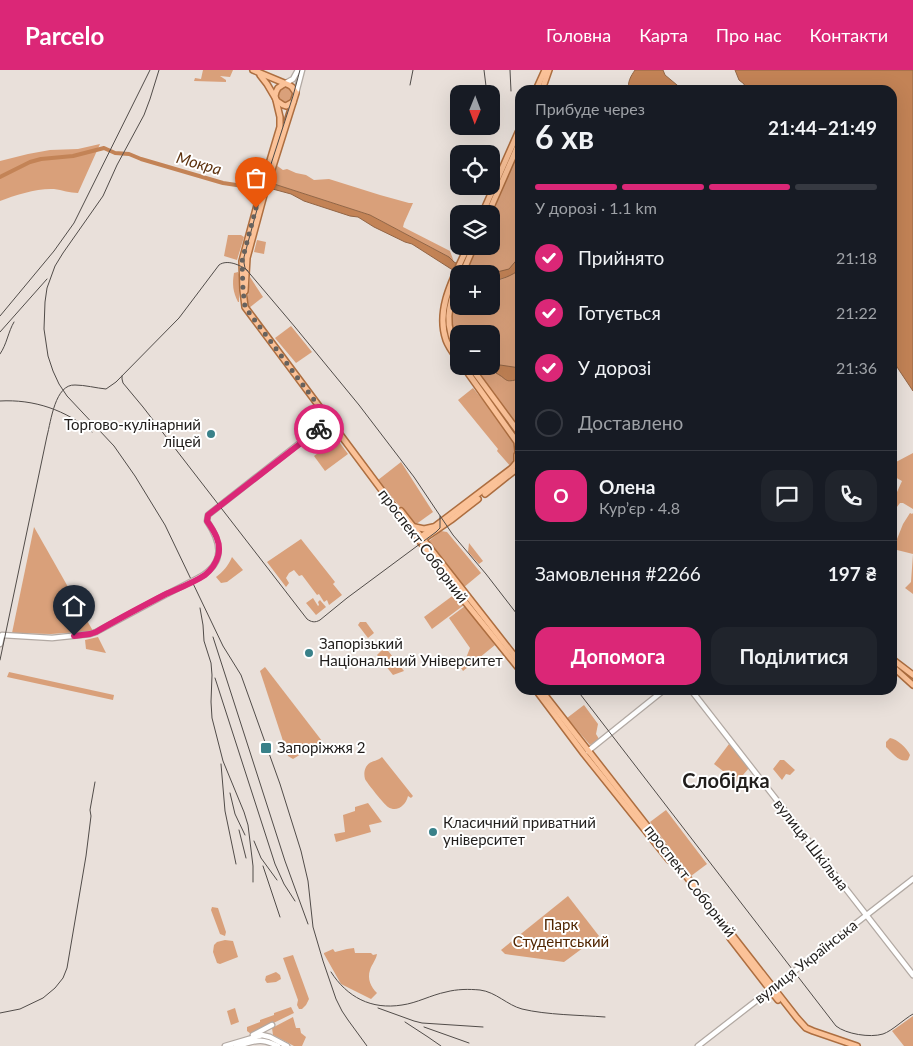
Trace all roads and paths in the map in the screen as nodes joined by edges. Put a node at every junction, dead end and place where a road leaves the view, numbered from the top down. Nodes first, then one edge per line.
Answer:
1 (253, 70) edge
2 (298, 70) edge
3 (302, 70) edge
4 (545, 70) edge
5 (549, 70) edge
6 (258, 73) junction
7 (284, 84) junction
8 (538, 85) edge
9 (544, 85) edge
10 (296, 93) junction
11 (277, 100) junction
12 (293, 102) junction
13 (515, 139) edge
14 (515, 152) edge
15 (267, 177) junction
16 (486, 205) edge
17 (492, 205) edge
18 (466, 255) edge
19 (468, 255) edge
20 (465, 259) junction
21 (463, 265) edge
22 (464, 265) edge
23 (450, 295) edge
24 (450, 305) edge
25 (450, 329) edge
26 (450, 348) edge
27 (470, 375) edge
28 (477, 375) edge
29 (329, 420) junction
30 (515, 427) edge
31 (515, 438) edge
32 (515, 464) edge
33 (515, 472) edge
34 (415, 527) junction
35 (434, 527) junction
36 (421, 539) junction
37 (0, 644) edge
38 (515, 657) edge
39 (897, 663) edge
40 (515, 664) edge
41 (897, 671) edge
42 (913, 675) edge
43 (913, 685) edge
44 (540, 695) edge
45 (545, 695) edge
46 (658, 695) edge
47 (695, 695) edge
48 (588, 751) junction
49 (913, 879) edge
50 (700, 897) junction
51 (867, 915) junction
52 (913, 975) edge
53 (772, 988) junction
54 (270, 1037) junction
55 (262, 1038) junction
56 (243, 1040) junction
57 (225, 1046) edge
58 (236, 1046) edge
59 (278, 1046) edge
60 (287, 1046) edge
61 (698, 1046) edge
62 (847, 1046) edge
63 (858, 1046) edge

1 - 6 main road
2 - 7 main road
3 - 10 main road
4 - 8 main road
5 - 9 main road
6 - 7 main road
6 - 11 main road
7 - 10 main road
7 - 11 main road
10 - 12 main road
11 - 12 main road
11 - 15 main road, проспект Соборний
12 - 15 main road, проспект Соборний
13 - 16 main road
14 - 17 main road
15 - 29 main road, проспект Соборний
18 - 20 main road
19 - 20 main road
20 - 21 main road
20 - 22 main road
23 - 26 main road
24 - 25 main road
27 - 31 main road
28 - 30 main road
29 - 34 main road, проспект Соборний
29 - 36 main road, проспект Соборний
29 - 37 main road, bridge
32 - 35 main road
33 - 36 main road
34 - 35 main road
34 - 36 main road, проспект Соборний
35 - 36 main road
36 - 38 main road, проспект Соборний
36 - 40 main road, проспект Соборний
39 - 42 main road
41 - 43 main road
44 - 50 main road, проспект Соборний
45 - 48 main road, проспект Соборний
46 - 48 main road
47 - 51 main road, вулиця Шкільна
48 - 50 main road, проспект Соборний
49 - 51 main road, вулиця Українська
50 - 53 main road, проспект Соборний
51 - 52 main road, вулиця Шкільна
51 - 53 main road, вулиця Українська
53 - 61 main road, вулиця Українська
53 - 62 main road, проспект Соборний
53 - 63 main road, проспект Соборний
54 - 55 main road
54 - 56 main road
54 - 60 main road
55 - 56 main road
55 - 58 main road
55 - 59 main road
56 - 57 main road

